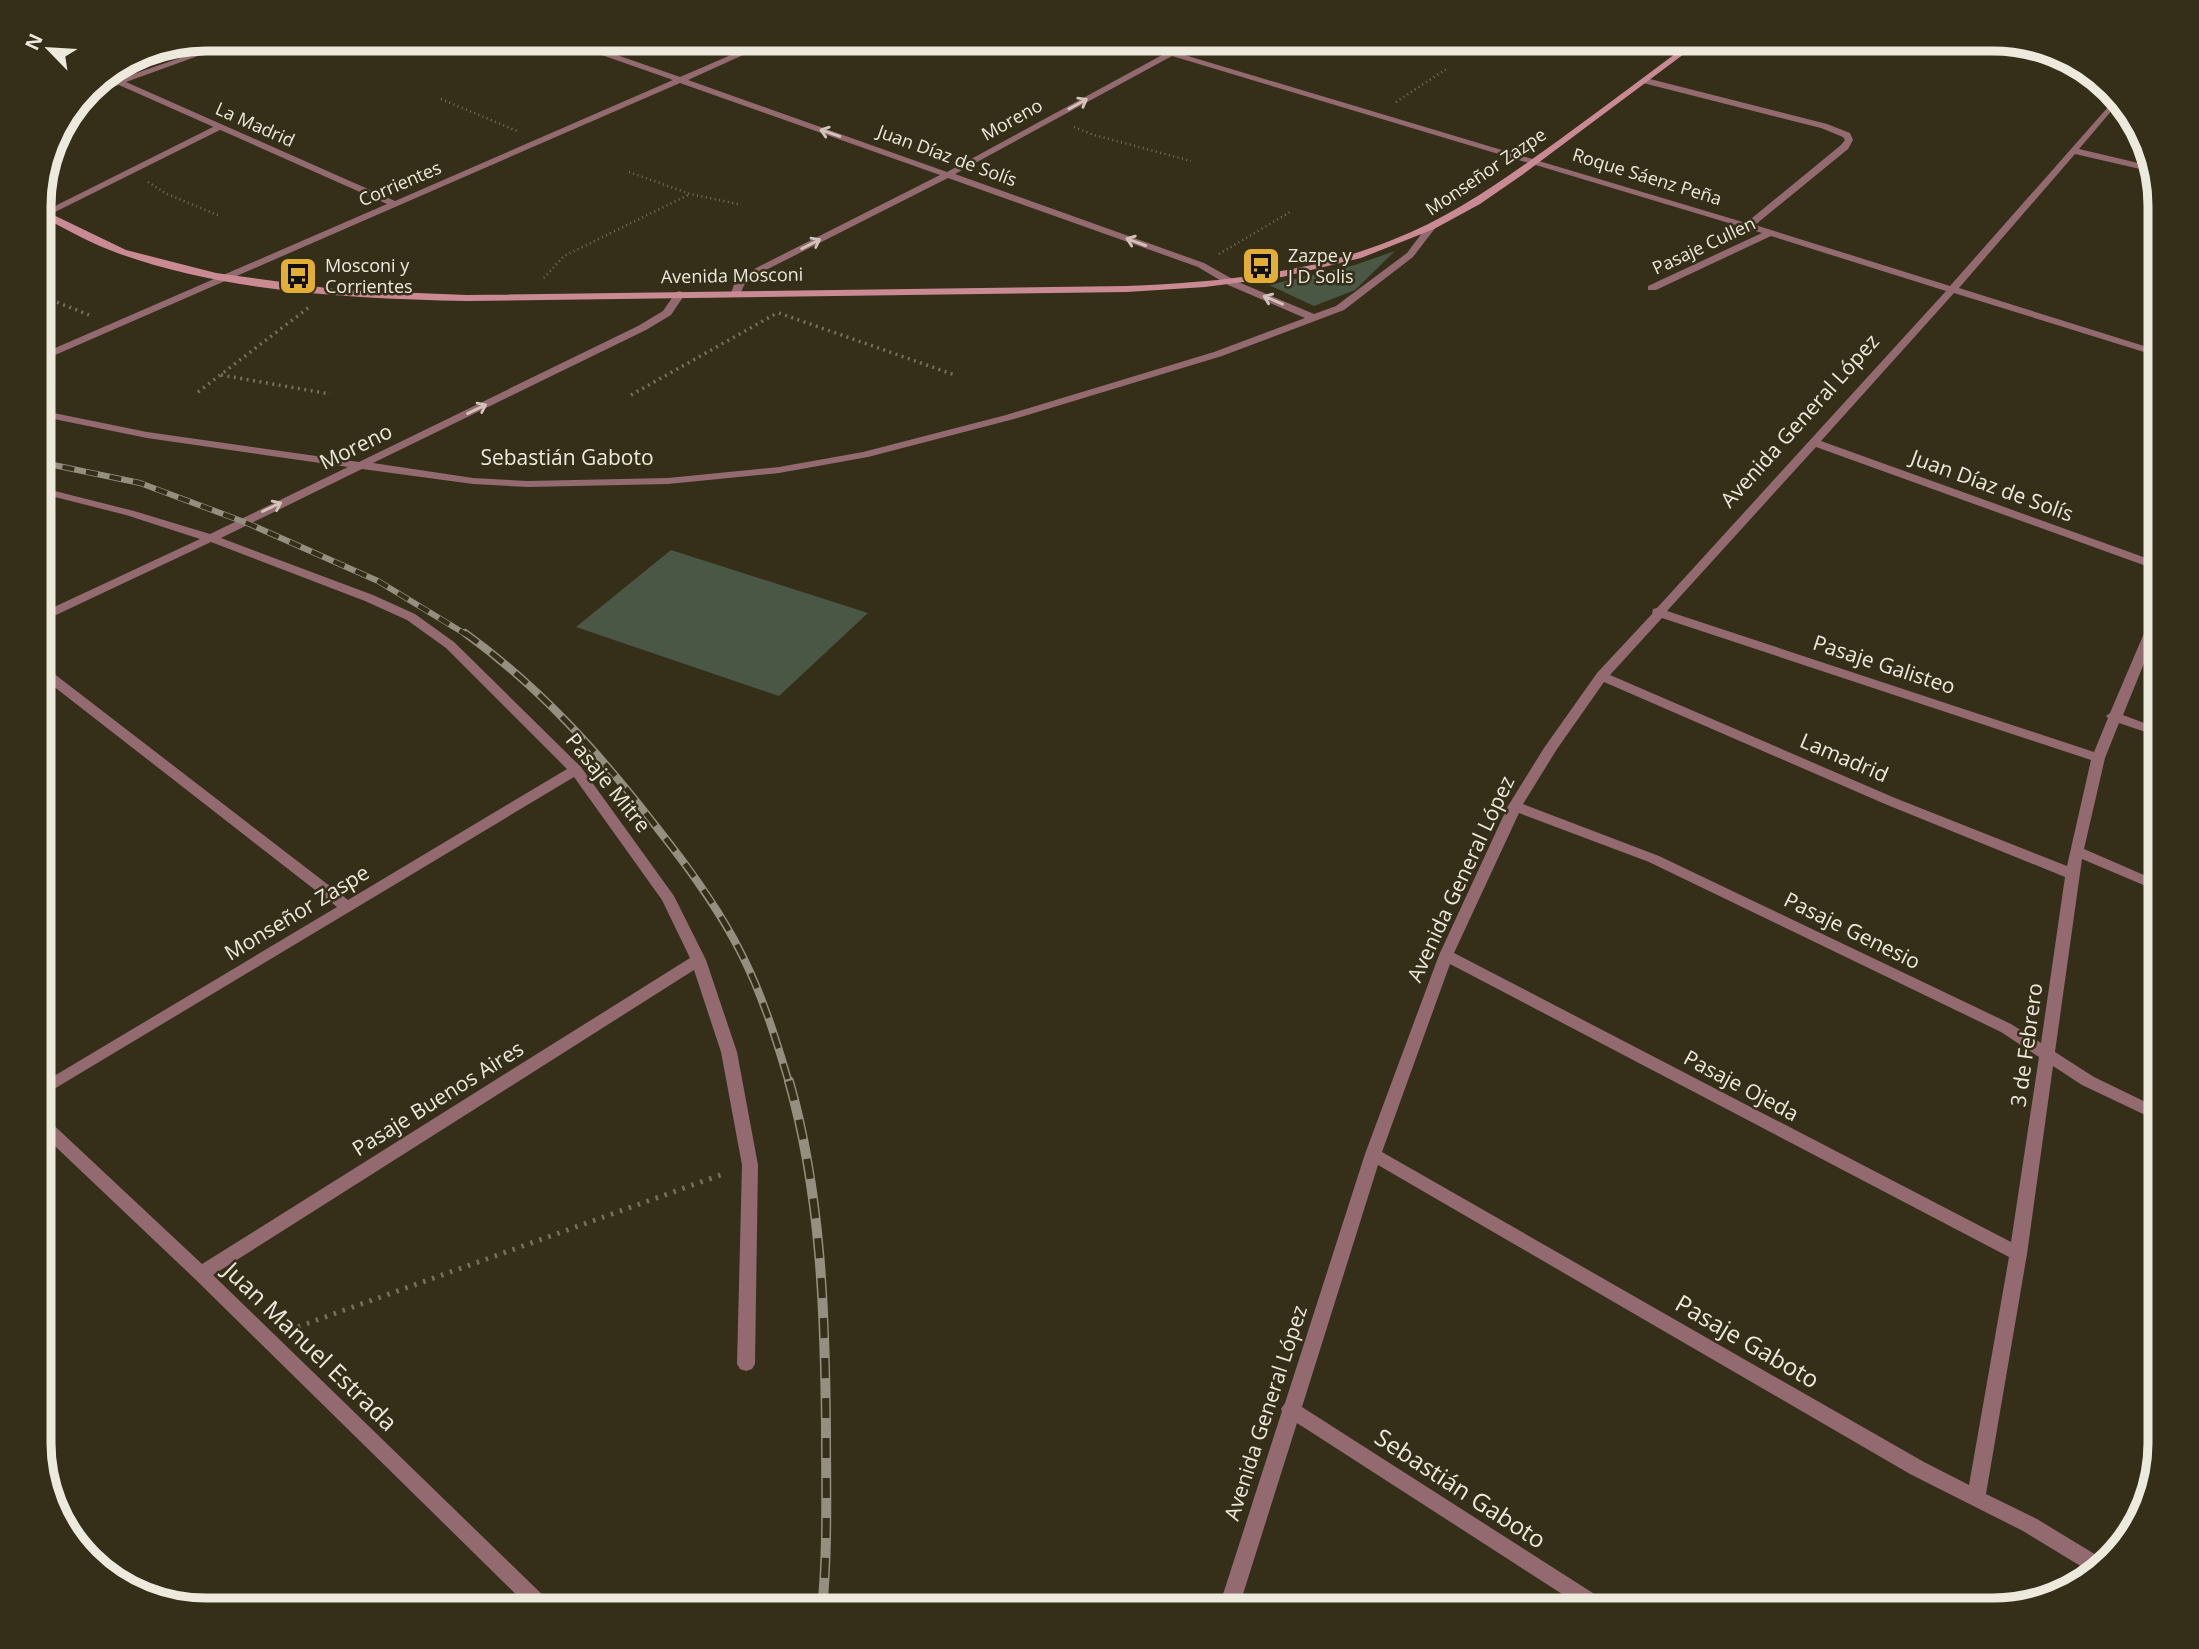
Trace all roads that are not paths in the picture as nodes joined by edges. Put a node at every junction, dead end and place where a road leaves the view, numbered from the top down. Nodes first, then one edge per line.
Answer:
1 (204, 51) edge
2 (600, 51) edge
3 (745, 51) edge
4 (1164, 51) edge
5 (1174, 51) edge
6 (1684, 51) edge
7 (1170, 53) junction
8 (115, 80) edge
9 (679, 80) junction
10 (1646, 81) junction
11 (118, 82) junction
12 (108, 86) edge
13 (2112, 106) edge
14 (219, 127) junction
15 (2074, 151) junction
16 (1535, 161) junction
17 (2143, 167) edge
18 (947, 175) junction
19 (394, 204) junction
20 (51, 207) edge
21 (51, 217) edge
22 (1748, 226) junction
23 (1431, 227) junction
24 (1769, 233) junction
25 (224, 277) junction
26 (1232, 283) junction
27 (1652, 288) dead end
28 (1951, 291) junction
29 (736, 293) junction
30 (680, 294) junction
31 (1314, 318) junction
32 (2148, 350) edge
33 (51, 354) edge
34 (51, 415) edge
35 (1010, 417) joint
36 (1811, 442) junction
37 (364, 464) junction
38 (51, 493) edge
39 (211, 538) junction
40 (2148, 562) edge
41 (1657, 612) junction
42 (51, 613) edge
43 (2148, 639) edge
44 (1602, 676) junction
45 (51, 678) edge
46 (2113, 716) junction
47 (2148, 728) edge
48 (2098, 758) junction
49 (576, 770) junction
50 (1515, 806) junction
51 (2076, 851) junction
52 (2072, 874) junction
53 (2148, 881) edge
54 (347, 907) junction
55 (1446, 955) junction
56 (698, 960) junction
57 (2047, 1055) junction
58 (51, 1085) edge
59 (2148, 1110) edge
60 (51, 1132) edge
61 (1373, 1154) junction
62 (2018, 1254) junction
63 (201, 1274) junction
64 (746, 1364) dead end
65 (1290, 1409) junction
66 (1976, 1497) junction
67 (2092, 1563) edge
68 (531, 1598) edge
69 (1232, 1598) edge
70 (1583, 1598) edge

1 - 11 street
2 - 9 street, Juan Díaz de Solís
3 - 9 street, Corrientes
4 - 7 street, Roque Sáenz Peña
5 - 7 street, Moreno
6 - 10 street, Monseñor Zazpe
7 - 16 street, Roque Sáenz Peña
18 -> 7 street, Moreno
8 - 11 street, La Madrid
18 -> 9 street, Juan Díaz de Solís
9 - 19 street, Corrientes
10 - 16 street, Monseñor Zazpe
10 - 22 street, Pasaje Cullen
11 - 12 street
11 - 14 street, La Madrid
13 - 15 street, Avenida General López
14 - 19 street, La Madrid
14 - 20 street
15 - 17 street
15 - 28 street, Avenida General López
16 - 22 street, Roque Sáenz Peña
16 - 23 street, Monseñor Zazpe
26 -> 18 street, Juan Díaz de Solís
29 -> 18 street, Moreno
19 - 25 street, Corrientes
21 - 25 street, Avenida Mosconi
22 - 24 street, Roque Sáenz Peña
23 - 26 street, Avenida Mosconi
23 - 31 street, Monseñor Zazpe
24 - 27 street, Pasaje Cullen
24 - 28 street, Roque Sáenz Peña
25 - 30 street, Avenida Mosconi
25 - 33 street, Corrientes
26 - 29 street, Avenida Mosconi
31 -> 26 street, Juan Díaz de Solís
28 - 32 street, Roque Sáenz Peña
28 - 36 street, Avenida General López
29 - 30 street, Avenida Mosconi
37 -> 30 street, Moreno
31 - 35 street, Monseñor Zazpe
34 - 37 street, Sebastián Gaboto
35 - 37 street, Sebastián Gaboto
36 - 40 street, Juan Díaz de Solís
36 - 41 street, Avenida General López
39 -> 37 street, Moreno
38 - 39 street, Pasaje Mitre
39 - 42 street, Moreno
39 - 49 street, Pasaje Mitre
41 - 44 street, Avenida General López
41 - 48 street, Pasaje Galisteo
43 - 46 street, 3 de Febrero
44 - 50 street, Avenida General López
44 - 52 street, Lamadrid
45 - 54 street
46 - 47 street
46 - 48 street, 3 de Febrero
48 - 51 street, 3 de Febrero
49 - 54 street, Monseñor Zaspe
49 - 56 street, Pasaje Mitre
50 - 55 street, Avenida General López
50 - 57 street, Pasaje Genesio
51 - 52 street, 3 de Febrero
51 - 53 street
52 - 57 street, 3 de Febrero
54 - 58 street, Monseñor Zaspe
55 - 61 street, Avenida General López
55 - 62 street, Pasaje Ojeda
56 - 63 street, Pasaje Buenos Aires
56 - 64 street, Pasaje Mitre
57 - 59 street, Pasaje Genesio
57 - 62 street, 3 de Febrero
60 - 63 street, Juan Manuel Estrada
61 - 65 street, Avenida General López
61 - 66 street, Pasaje Gaboto
62 - 66 street, 3 de Febrero
63 - 68 street, Juan Manuel Estrada
65 - 69 street, Avenida General López
65 - 70 street, Sebastián Gaboto
66 - 67 street, Pasaje Gaboto

